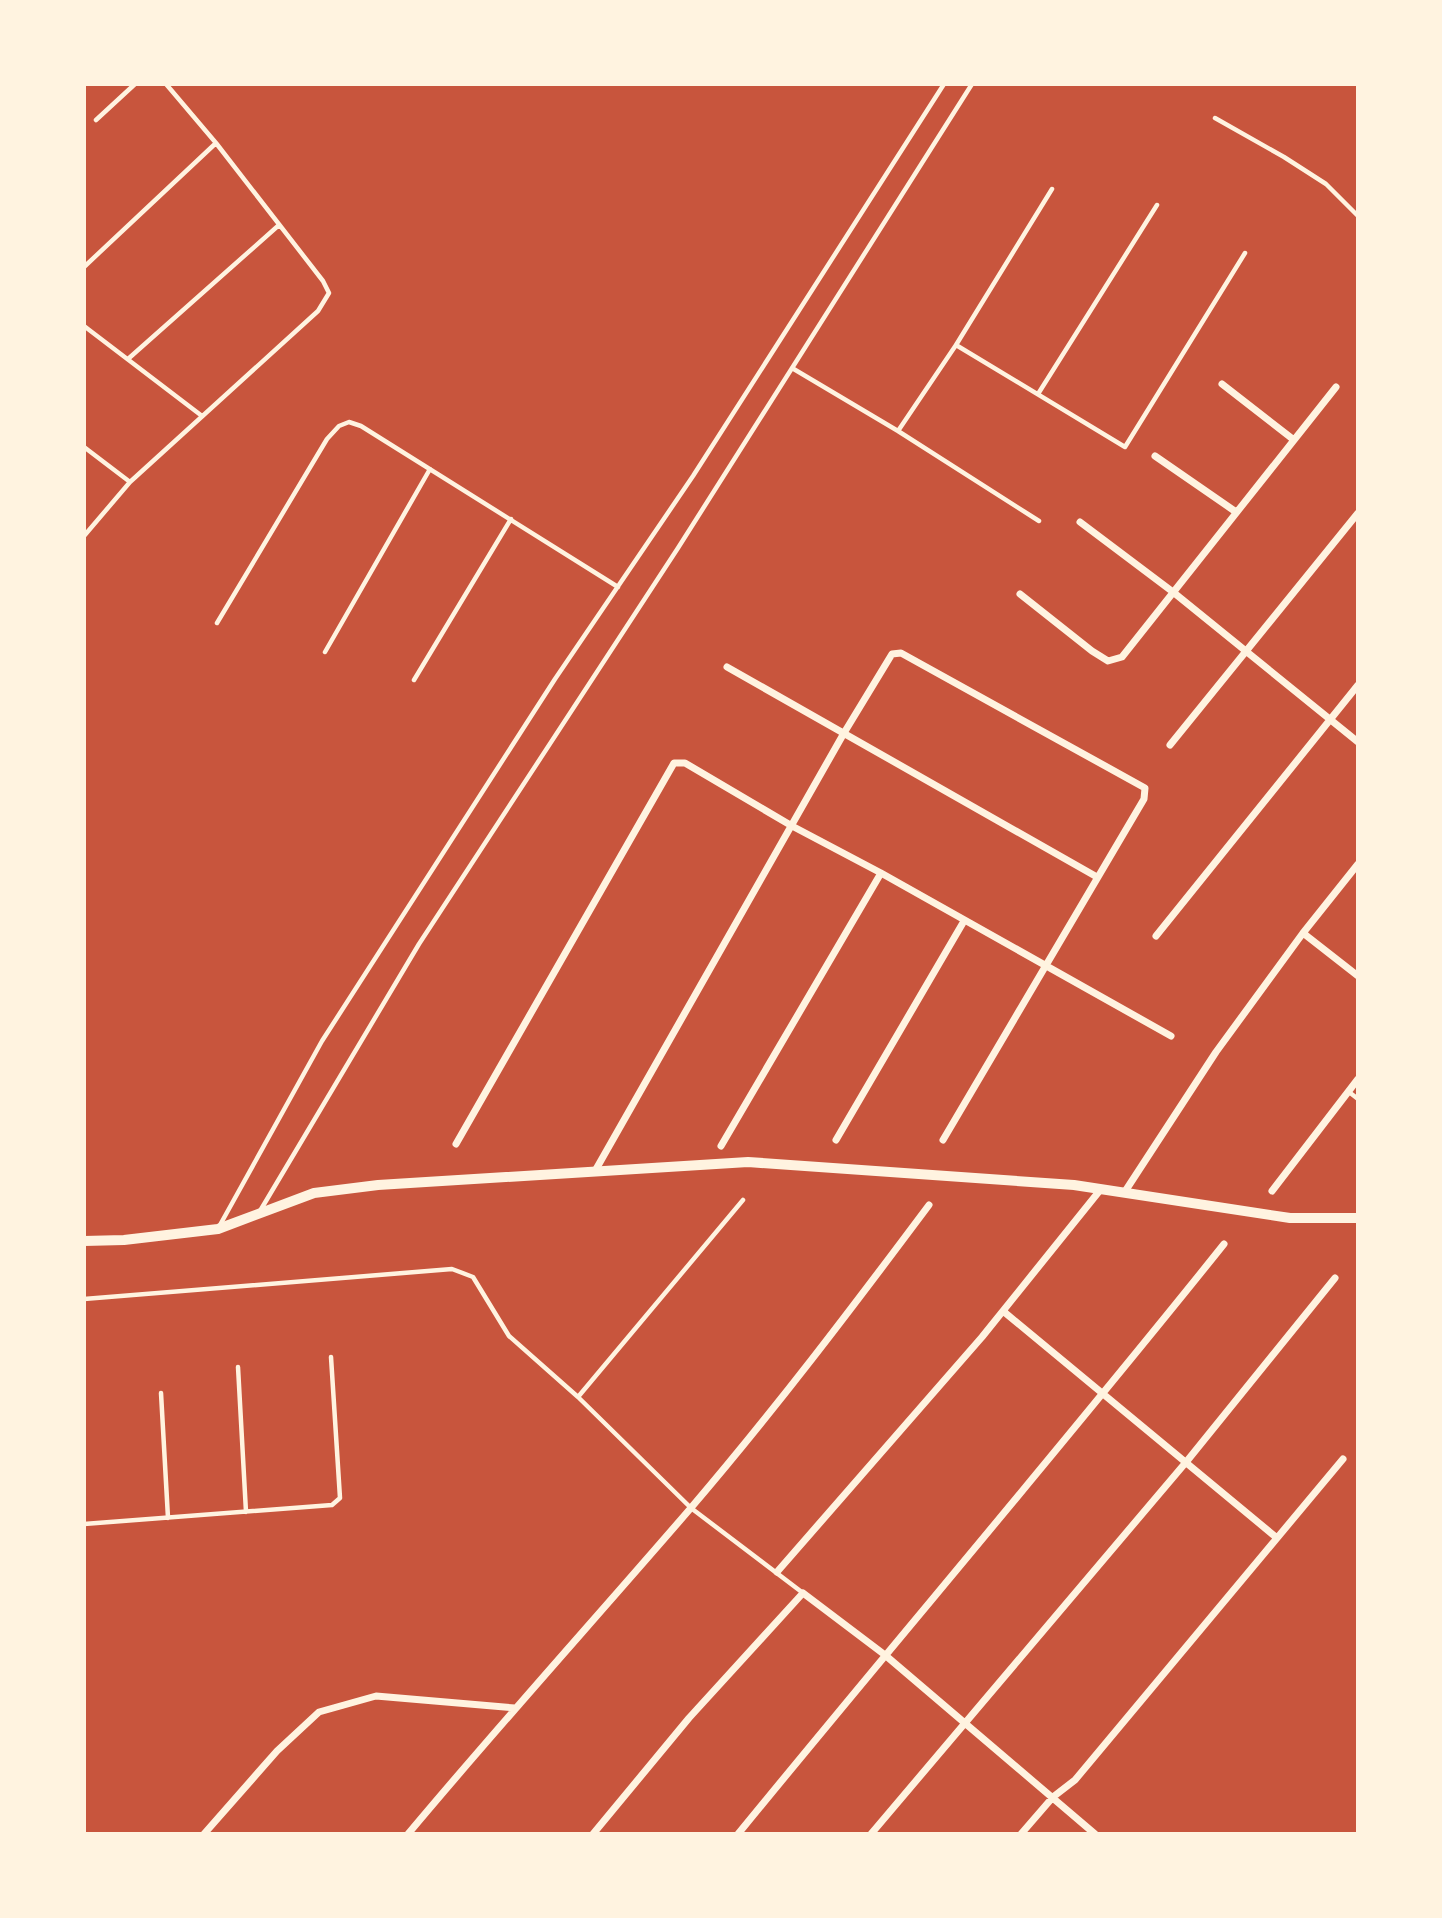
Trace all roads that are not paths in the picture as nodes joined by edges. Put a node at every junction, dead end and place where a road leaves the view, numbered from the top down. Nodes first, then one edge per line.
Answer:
1 (135, 84) edge
2 (166, 84) edge
3 (944, 84) edge
4 (972, 84) edge
5 (1215, 118) dead end
6 (96, 120) dead end
7 (216, 143) junction
8 (1052, 189) dead end
9 (1157, 205) dead end
10 (1358, 216) edge
11 (279, 225) junction
12 (1245, 253) dead end
13 (84, 267) edge
14 (84, 326) edge
15 (957, 345) junction
16 (128, 359) junction
17 (792, 368) junction
18 (1222, 384) dead end
19 (1336, 387) dead end
20 (1038, 394) junction
21 (202, 416) junction
22 (898, 431) junction
23 (1294, 440) junction
24 (84, 447) edge
25 (1155, 456) dead end
26 (430, 469) junction
27 (130, 482) junction
28 (1236, 512) junction
29 (1358, 513) edge
30 (511, 519) junction
31 (1039, 522) dead end
32 (1080, 522) dead end
33 (84, 536) edge
34 (618, 586) junction
35 (1173, 592) junction
36 (1020, 594) dead end
37 (217, 623) dead end
38 (325, 652) dead end
39 (1245, 653) junction
40 (727, 667) dead end
41 (414, 680) dead end
42 (1358, 685) edge
43 (1330, 722) junction
44 (844, 733) junction
45 (1358, 743) edge
46 (1171, 746) dead end
47 (792, 826) junction
48 (1358, 864) edge
49 (881, 873) junction
50 (1097, 877) junction
51 (964, 921) junction
52 (1303, 933) junction
53 (1156, 936) dead end
54 (1045, 966) junction
55 (1358, 976) edge
56 (1171, 1036) dead end
57 (1358, 1079) edge
58 (1348, 1092) junction
59 (1358, 1099) edge
60 (836, 1140) dead end
61 (943, 1140) dead end
62 (456, 1144) dead end
63 (720, 1146) dead end
64 (595, 1171) junction
65 (1101, 1189) junction
66 (1272, 1191) dead end
67 (1124, 1193) junction
68 (743, 1200) dead end
69 (929, 1205) dead end
70 (259, 1213) junction
71 (1357, 1219) edge
72 (218, 1229) junction
73 (84, 1241) edge
74 (1224, 1244) dead end
75 (1335, 1278) dead end
76 (84, 1299) edge
77 (1003, 1311) junction
78 (331, 1357) dead end
79 (238, 1367) dead end
80 (161, 1393) dead end
81 (1103, 1395) junction
82 (578, 1397) junction
83 (1343, 1459) dead end
84 (1187, 1461) junction
85 (691, 1508) junction
86 (246, 1512) junction
87 (168, 1518) junction
88 (84, 1524) edge
89 (1278, 1538) junction
90 (777, 1572) junction
91 (803, 1593) junction
92 (885, 1655) junction
93 (515, 1707) junction
94 (964, 1723) junction
95 (1054, 1797) junction
96 (204, 1834) edge
97 (408, 1834) edge
98 (593, 1834) edge
99 (738, 1834) edge
100 (871, 1834) edge
101 (1021, 1834) edge
102 (1095, 1834) edge

1 - 6 lane
2 - 7 lane
3 - 34 lane
4 - 17 lane
5 - 10 lane
7 - 11 lane
7 - 13 lane
8 - 15 lane
9 - 20 lane
11 - 16 lane
11 - 21 lane
12 - 20 lane
14 - 16 lane
15 - 20 lane
15 - 22 lane
16 - 21 lane
17 - 22 lane
17 - 70 lane
18 - 23 street
19 - 23 street
21 - 27 lane
22 - 31 lane
23 - 28 street
24 - 27 lane
25 - 28 street
26 - 30 lane
26 - 37 lane
26 - 38 lane
27 - 33 lane
28 - 35 street
29 - 39 street
30 - 34 lane
30 - 41 lane
32 - 35 street
34 - 72 lane
35 - 36 street
35 - 39 street
39 - 43 street
39 - 46 street
40 - 44 street
42 - 43 street
43 - 45 street
43 - 53 street
44 - 47 street
44 - 50 street
44 - 50 street
47 - 49 street
47 - 62 street
47 - 64 street
48 - 52 street
49 - 51 street
49 - 63 street
50 - 54 street
51 - 54 street
51 - 60 street
52 - 55 street
52 - 67 street
54 - 56 street
54 - 61 street
57 - 58 street
58 - 59 lane
58 - 66 street
64 - 65 street
64 - 70 street
65 - 67 street
65 - 77 street
67 - 71 street
68 - 82 lane
69 - 85 street
70 - 72 street
72 - 73 street
74 - 81 street
75 - 84 street
76 - 82 lane
77 - 81 street
77 - 90 street
78 - 86 lane
79 - 86 lane
80 - 87 lane
81 - 84 street
81 - 92 street
82 - 85 lane
83 - 89 street
84 - 89 street
84 - 94 street
85 - 90 lane
85 - 93 street
86 - 87 lane
87 - 88 lane
89 - 95 street
90 - 91 lane
91 - 92 street
91 - 98 street
92 - 94 street
92 - 99 street
93 - 96 street
93 - 97 street
94 - 95 street
94 - 100 street
95 - 101 street
95 - 102 street

